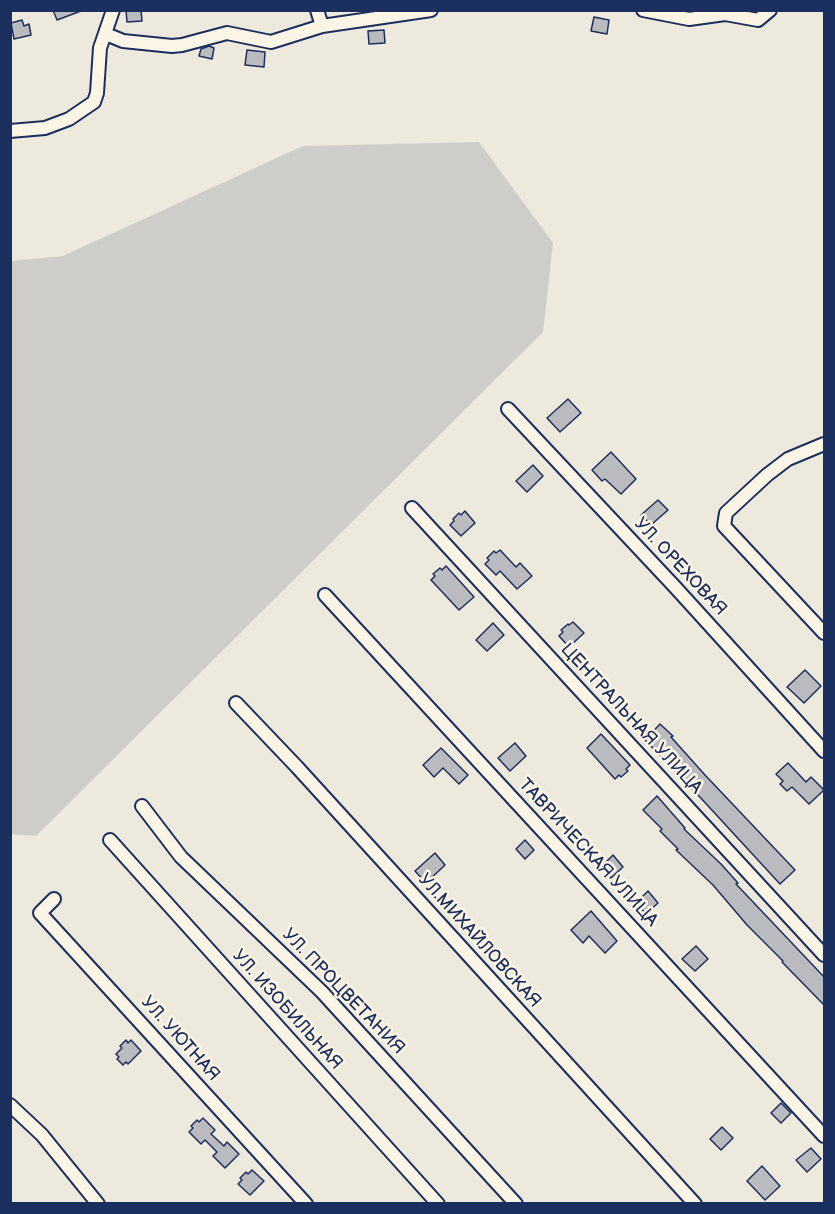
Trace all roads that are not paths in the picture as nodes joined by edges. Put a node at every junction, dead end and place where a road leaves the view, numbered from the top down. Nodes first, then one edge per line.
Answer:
1 (113, 10) edge
2 (317, 10) edge
3 (431, 10) edge
4 (643, 10) edge
5 (770, 10) edge
6 (322, 26) junction
7 (106, 34) junction
8 (10, 130) edge
9 (508, 409) dead end
10 (825, 444) edge
11 (411, 508) dead end
12 (325, 595) dead end
13 (825, 633) edge
14 (236, 703) dead end
15 (825, 751) edge
16 (142, 806) dead end
17 (110, 840) dead end
18 (54, 899) dead end
19 (825, 955) edge
20 (10, 1105) edge
21 (825, 1136) edge
22 (98, 1203) edge
23 (306, 1203) edge
24 (438, 1203) edge
25 (516, 1203) edge
26 (695, 1203) edge

1 - 7 street
2 - 6 street
3 - 6 street
4 - 5 street
6 - 7 street
7 - 8 street
9 - 15 street, УЛ. ОРЕХОВАЯ
10 - 13 street
11 - 19 street, ЦЕНТРАЛЬНАЯ УЛИЦА
12 - 21 street, ТАВРИЧЕСКАЯ УЛИЦА
14 - 26 street, УЛ.МИХАЙЛОВСКАЯ
16 - 25 street, УЛ. ПРОЦВЕТАНИЯ
17 - 24 street, УЛ. ИЗОБИЛЬНАЯ
18 - 23 street, УЛ. УЮТНАЯ
20 - 22 street

